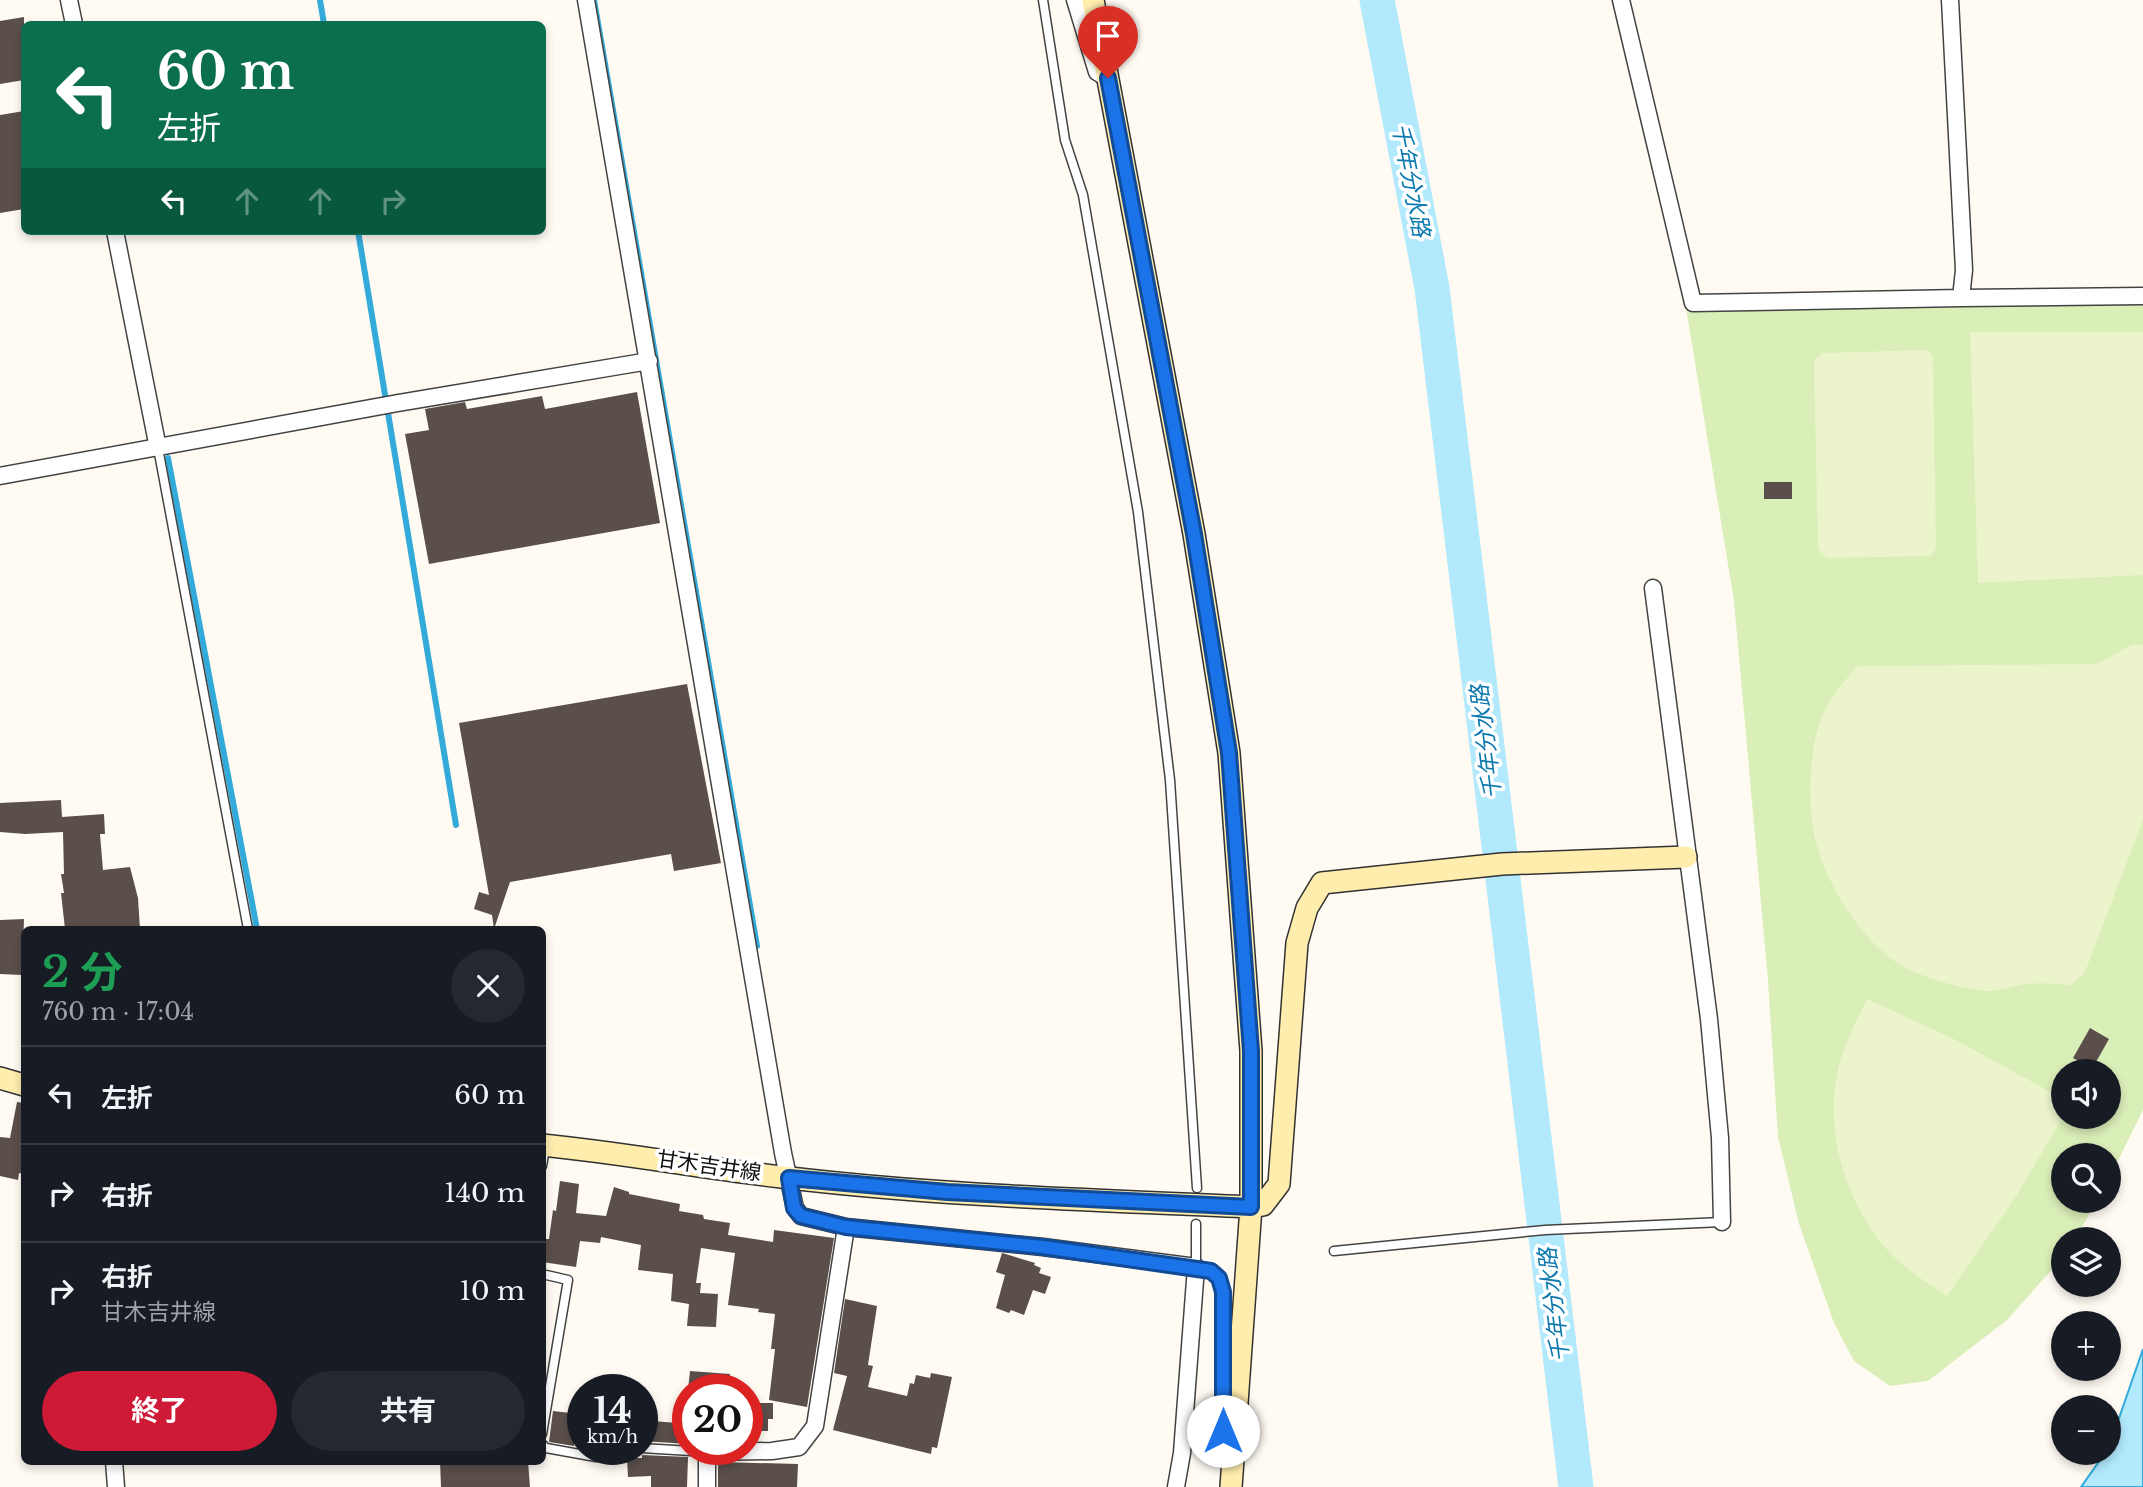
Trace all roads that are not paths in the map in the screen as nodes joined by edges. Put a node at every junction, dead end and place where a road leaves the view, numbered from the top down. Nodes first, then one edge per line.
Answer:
1 (69, 0) edge
2 (586, 0) edge
3 (1043, 0) edge
4 (1075, 0) edge
5 (1094, 0) edge
6 (1621, 0) edge
7 (1950, 0) edge
8 (73, 21) edge
9 (1108, 78) junction
10 (116, 235) edge
11 (2143, 296) edge
12 (1961, 298) junction
13 (649, 361) junction
14 (158, 448) junction
15 (0, 476) edge
16 (1653, 588) dead end
17 (1686, 858) junction
18 (247, 926) edge
19 (0, 1078) edge
20 (21, 1085) edge
21 (546, 1152) edge
22 (789, 1178) junction
23 (1197, 1188) dead end
24 (1251, 1207) junction
25 (1721, 1222) joint
26 (1196, 1224) dead end
27 (846, 1227) junction
28 (1334, 1251) dead end
29 (1196, 1267) junction
30 (546, 1275) edge
31 (546, 1410) edge
32 (546, 1448) edge
33 (763, 1451) edge
34 (567, 1452) edge
35 (114, 1465) edge
36 (707, 1465) edge
37 (116, 1487) edge
38 (707, 1487) edge
39 (1176, 1487) edge
40 (1223, 1487) edge
41 (1231, 1487) edge

1 - 8 street
2 - 13 street
3 - 23 lane
4 - 9 street
5 - 9 main road
6 - 12 street
7 - 12 street
9 - 24 main road
10 - 14 street
11 - 12 street
13 - 14 street
13 - 22 street
14 - 15 street
14 - 18 lane
16 - 17 street
17 - 24 main road
17 - 25 street
19 - 20 main road
21 - 22 main road, 甘木吉井線
22 - 24 main road, 甘木吉井線
22 - 27 street
24 - 41 main road
25 - 28 lane
26 - 29 lane
27 - 29 street
27 - 33 street
29 - 39 street
29 - 40 lane
30 - 31 lane
32 - 34 lane
35 - 37 street
36 - 38 street

